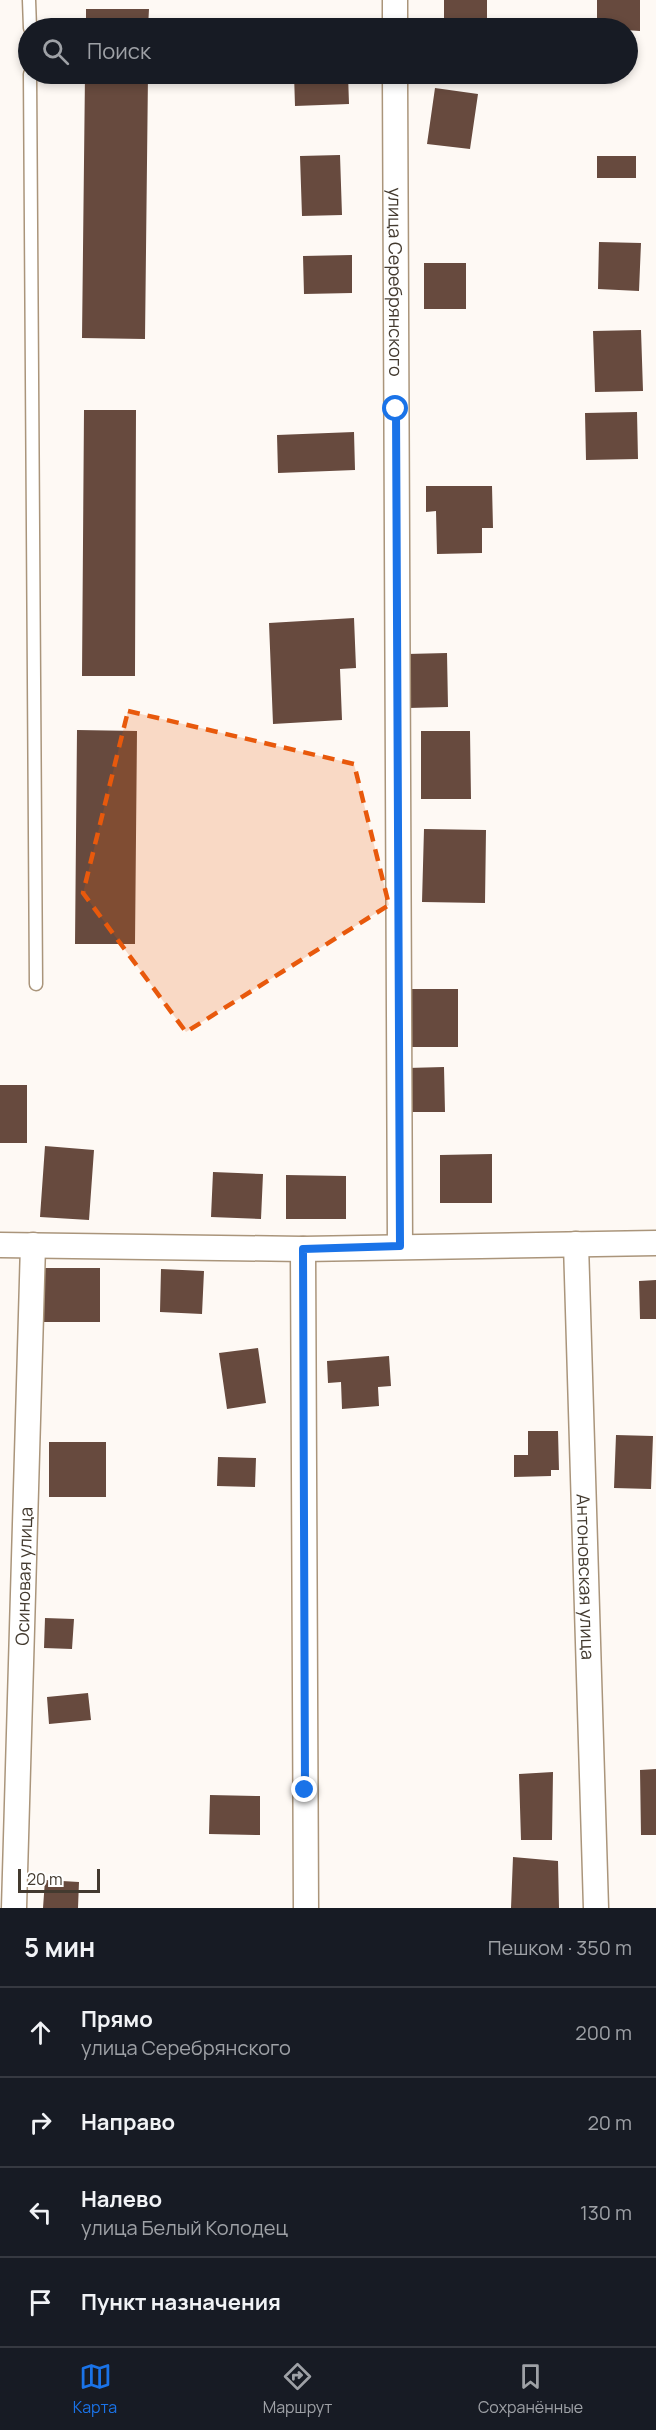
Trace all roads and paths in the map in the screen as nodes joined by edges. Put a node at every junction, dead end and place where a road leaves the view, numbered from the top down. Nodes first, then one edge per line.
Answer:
1 (29, 0) edge
2 (395, 0) edge
3 (30, 18) edge
4 (395, 18) edge
5 (30, 84) edge
6 (395, 84) edge
7 (36, 984) dead end
8 (656, 1243) edge
9 (576, 1244) junction
10 (0, 1245) edge
11 (33, 1245) junction
12 (400, 1246) junction
13 (303, 1249) junction
14 (14, 1908) edge
15 (306, 1908) edge
16 (596, 1908) edge

1 - 3 lane
2 - 4 street
5 - 7 lane
6 - 12 street, улица Серебрянского
8 - 9 street
9 - 12 street
9 - 16 street, Антоновская улица
10 - 11 street
11 - 13 street
11 - 14 street, Осиновая улица
12 - 13 street
13 - 15 street

